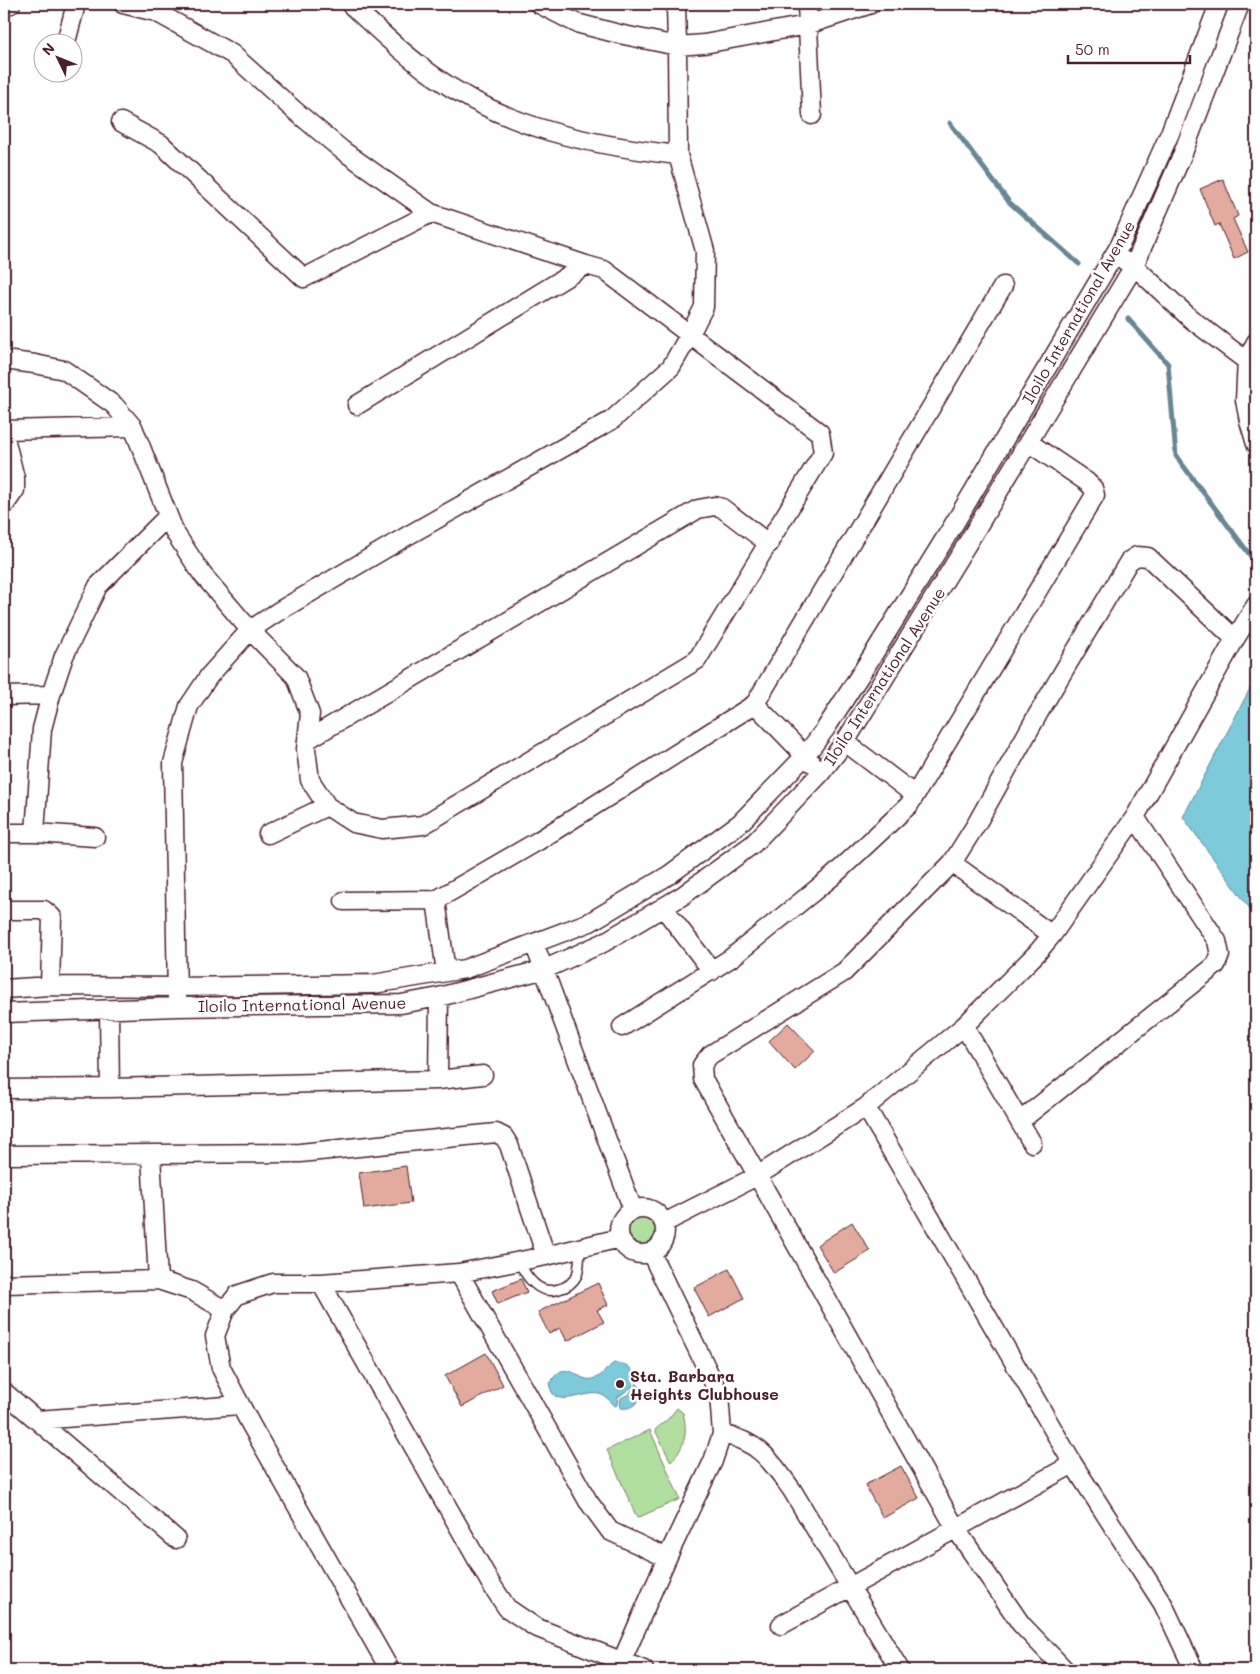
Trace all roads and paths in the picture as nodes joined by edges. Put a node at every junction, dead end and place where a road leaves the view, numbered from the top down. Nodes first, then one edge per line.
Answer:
1 (11, 4) edge
2 (76, 4) edge
3 (123, 4) edge
4 (350, 4) edge
5 (539, 4) edge
6 (676, 4) edge
7 (807, 4) edge
8 (872, 4) edge
9 (1219, 4) edge
10 (1240, 4) edge
11 (4, 6) edge
12 (807, 25) junction
13 (69, 32) edge
14 (677, 46) junction
15 (812, 115) dead end
16 (121, 122) dead end
17 (678, 155) junction
18 (431, 213) junction
19 (1115, 254) junction
20 (586, 266) junction
21 (1134, 266) junction
22 (1003, 286) dead end
23 (690, 334) junction
24 (1256, 342) edge
25 (4, 360) edge
26 (1252, 364) edge
27 (357, 405) dead end
28 (133, 427) junction
29 (4, 430) edge
30 (4, 434) edge
31 (1028, 442) junction
32 (1256, 444) edge
33 (4, 506) edge
34 (168, 516) junction
35 (769, 544) junction
36 (1256, 605) edge
37 (250, 630) junction
38 (1234, 639) junction
39 (51, 695) junction
40 (4, 696) edge
41 (755, 704) junction
42 (307, 740) junction
43 (844, 742) junction
44 (805, 756) junction
45 (820, 774) junction
46 (916, 795) junction
47 (327, 806) junction
48 (1135, 817) junction
49 (35, 832) junction
50 (4, 833) edge
51 (268, 834) dead end
52 (95, 837) dead end
53 (952, 864) junction
54 (436, 900) junction
55 (344, 901) dead end
56 (663, 908) junction
57 (4, 910) edge
58 (1052, 935) junction
59 (534, 943) junction
60 (545, 969) junction
61 (712, 971) junction
62 (446, 972) junction
63 (50, 986) junction
64 (178, 987) junction
65 (4, 989) edge
66 (439, 997) junction
67 (177, 1007) junction
68 (109, 1010) junction
69 (4, 1013) edge
70 (964, 1026) junction
71 (622, 1027) dead end
72 (483, 1076) dead end
73 (438, 1080) junction
74 (110, 1088) junction
75 (4, 1089) edge
76 (866, 1107) junction
77 (1020, 1121) junction
78 (1032, 1143) dead end
79 (4, 1155) edge
80 (151, 1155) junction
81 (757, 1176) junction
82 (633, 1210) junction
83 (664, 1223) junction
84 (620, 1238) junction
85 (580, 1248) junction
86 (651, 1253) junction
87 (546, 1256) junction
88 (519, 1261) junction
89 (459, 1273) junction
90 (158, 1280) junction
91 (321, 1283) junction
92 (4, 1284) edge
93 (225, 1310) junction
94 (4, 1392) edge
95 (240, 1405) junction
96 (37, 1420) junction
97 (722, 1434) junction
98 (1073, 1464) junction
99 (956, 1528) junction
100 (176, 1539) dead end
101 (667, 1558) junction
102 (849, 1586) junction
103 (781, 1625) dead end
104 (620, 1666) edge
105 (390, 1670) edge
106 (644, 1670) edge
107 (900, 1670) edge
108 (1065, 1670) edge
109 (1194, 1670) edge

1 - 11 street
2 - 13 street
3 - 18 street
4 - 17 street
5 - 14 street
6 - 14 street
7 - 12 street
8 - 12 street
9 - 19 street, Iloilo International Avenue
10 - 21 street, Iloilo International Avenue
12 - 14 street
12 - 15 street
14 - 17 street
16 - 18 street
17 - 23 street
18 - 20 street
19 - 21 street
19 - 44 street, Iloilo International Avenue
20 - 23 street
20 - 27 street
21 - 26 street
21 - 31 street, Iloilo International Avenue
22 - 41 street
23 - 35 street
23 - 37 street
24 - 26 street
25 - 28 street
26 - 32 street
28 - 29 street
28 - 34 street
30 - 33 street
31 - 43 street, Iloilo International Avenue
31 - 46 street
34 - 37 street
34 - 39 street
35 - 42 street
35 - 47 street
36 - 38 street
37 - 42 street
37 - 64 street
38 - 48 street
38 - 53 street
39 - 40 street
39 - 49 street
41 - 44 street
41 - 54 street
42 - 47 street
43 - 45 street, Iloilo International Avenue
43 - 46 street
44 - 45 street
44 - 59 street, Iloilo International Avenue
45 - 56 street, Iloilo International Avenue
46 - 61 street
47 - 51 street
48 - 58 street
48 - 77 street
49 - 50 street
49 - 52 street
53 - 58 street
53 - 81 street
54 - 55 street
54 - 62 street
56 - 60 street, Iloilo International Avenue
56 - 61 street
57 - 63 street
58 - 70 street
59 - 60 street
59 - 62 street, Iloilo International Avenue
60 - 66 street, Iloilo International Avenue
60 - 82 street
61 - 71 street
62 - 64 street, Iloilo International Avenue
63 - 64 street, Iloilo International Avenue
63 - 65 street, Iloilo International Avenue
64 - 67 street
66 - 67 street, Iloilo International Avenue
66 - 73 street
67 - 68 street, Iloilo International Avenue
68 - 69 street, Iloilo International Avenue
68 - 74 street
70 - 76 street
70 - 77 street
72 - 73 street
73 - 74 street
74 - 75 street
76 - 81 street
76 - 98 street
77 - 78 street
79 - 80 street
80 - 87 street
80 - 90 street
81 - 83 street
81 - 99 street
82 - 83 street
82 - 84 street
83 - 86 street
84 - 85 street
84 - 86 street
85 - 87 street
85 - 88 lane
86 - 97 street
87 - 88 street
88 - 89 street
89 - 91 street
89 - 101 street
90 - 92 street
90 - 93 street
91 - 93 street
91 - 104 street
93 - 95 street
94 - 96 street
95 - 96 street
95 - 105 street
96 - 100 street
97 - 101 street
97 - 102 street
98 - 99 street
98 - 109 street
99 - 102 street
99 - 108 street
101 - 104 street
102 - 103 street
102 - 107 street
104 - 106 street

